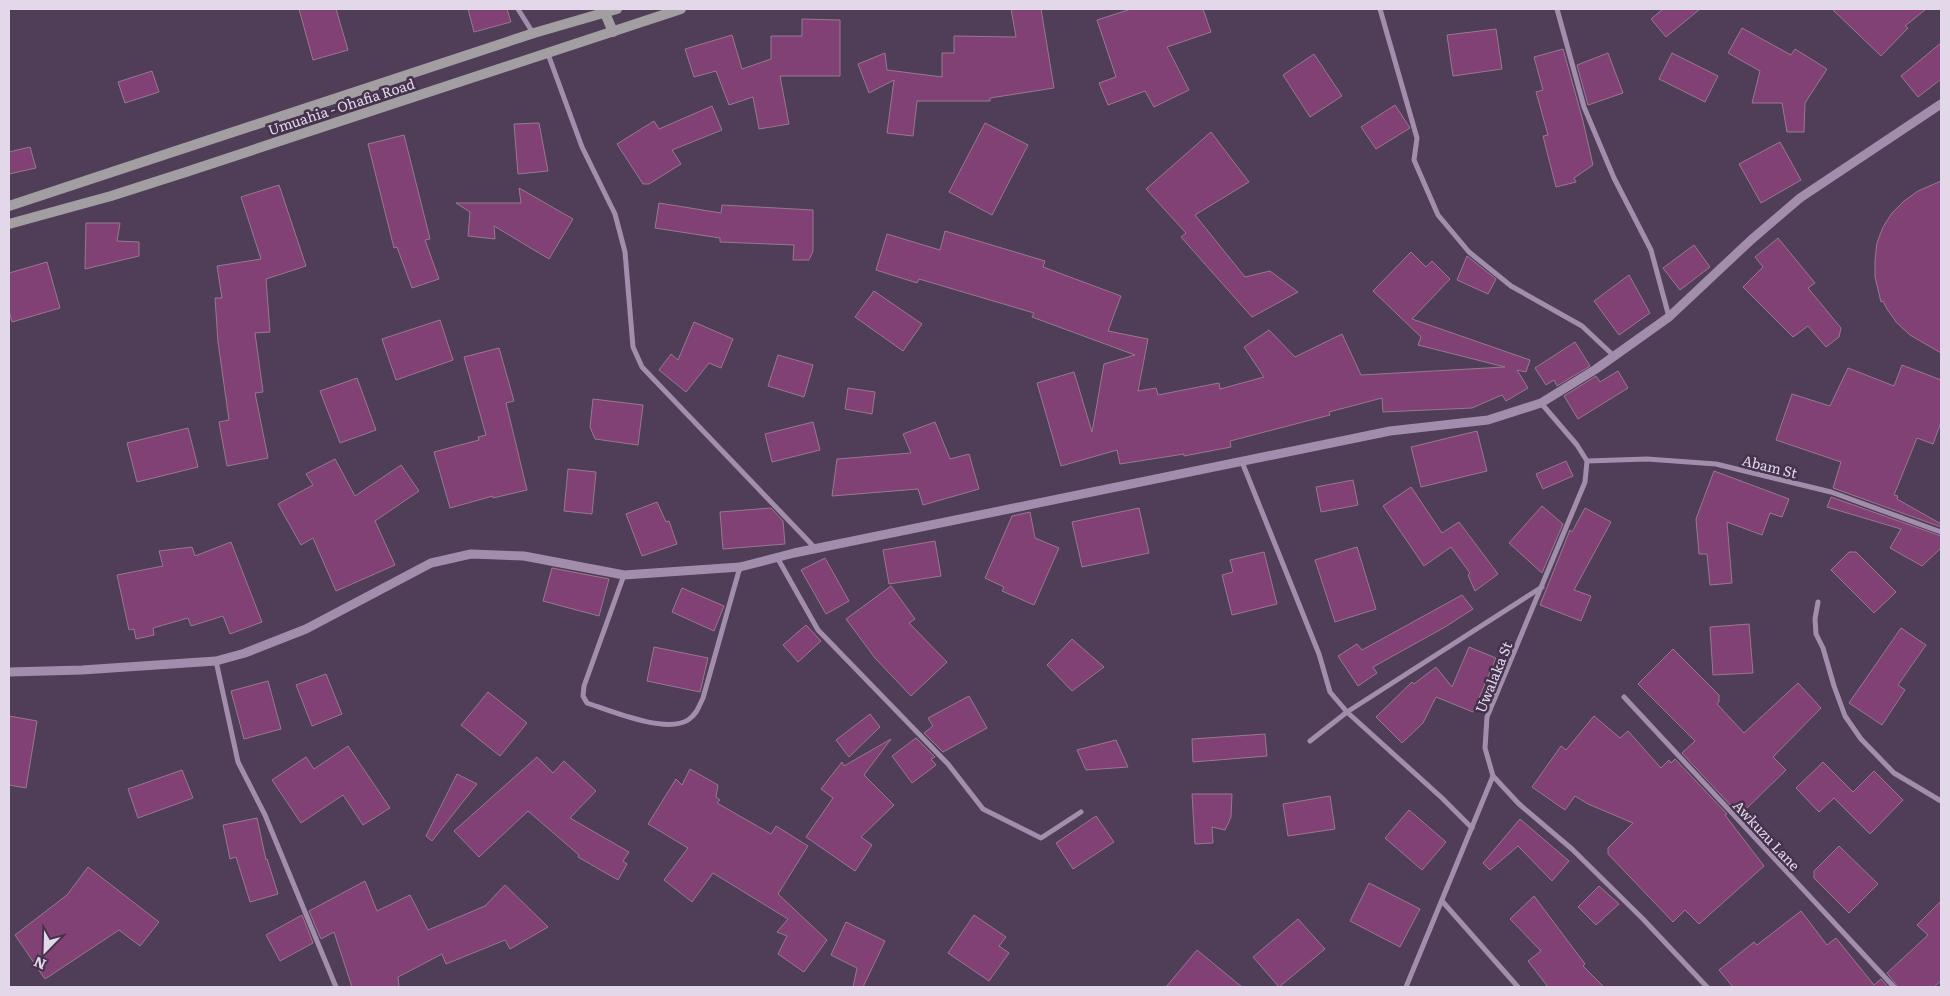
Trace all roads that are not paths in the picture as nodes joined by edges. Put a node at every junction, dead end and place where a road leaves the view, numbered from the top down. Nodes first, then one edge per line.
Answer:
1 (518, 9) edge
2 (617, 9) edge
3 (681, 9) edge
4 (1380, 9) edge
5 (1557, 9) edge
6 (604, 13) junction
7 (612, 32) junction
8 (534, 34) junction
9 (548, 54) junction
10 (1941, 104) edge
11 (9, 206) edge
12 (9, 224) edge
13 (1669, 317) junction
14 (1614, 356) junction
15 (1541, 403) junction
16 (1587, 461) junction
17 (1242, 462) junction
18 (1941, 532) edge
19 (816, 549) junction
20 (778, 558) junction
21 (740, 568) junction
22 (624, 575) junction
23 (1542, 586) junction
24 (1818, 602) dead end
25 (216, 661) junction
26 (9, 672) edge
27 (1624, 697) dead end
28 (1347, 712) junction
29 (1310, 741) dead end
30 (1493, 776) junction
31 (1941, 801) edge
32 (1082, 812) dead end
33 (1472, 828) junction
34 (1442, 900) junction
35 (336, 987) edge
36 (1407, 987) edge
37 (1518, 987) edge
38 (1707, 987) edge
39 (1894, 987) edge

1 - 8 street
2 - 6 main road, Umuahia - Ohafia Road
3 - 7 main road, Umuahia - Ohafia Road
4 - 14 street
5 - 13 street
6 - 7 main road
6 - 8 main road, Umuahia - Ohafia Road
7 - 9 main road, Umuahia - Ohafia Road
8 - 11 main road, Umuahia - Ohafia Road
9 - 12 main road, Umuahia - Ohafia Road
9 - 19 street
10 - 13 street
13 - 14 street
14 - 15 street
15 - 16 street
15 - 17 street
16 - 18 street, Abam St
16 - 23 street, Uwalaka St
17 - 19 street
17 - 28 street
19 - 20 street
20 - 21 street
20 - 32 street
21 - 22 street
21 - 22 street
22 - 25 street
23 - 28 street
23 - 30 street, Uwalaka St
24 - 31 street
25 - 26 street
25 - 35 street
27 - 39 street, Awkuzu Lane
28 - 29 street
28 - 33 street
30 - 33 street
30 - 38 street, Uwalaka St
33 - 34 street
34 - 36 street
34 - 37 street

